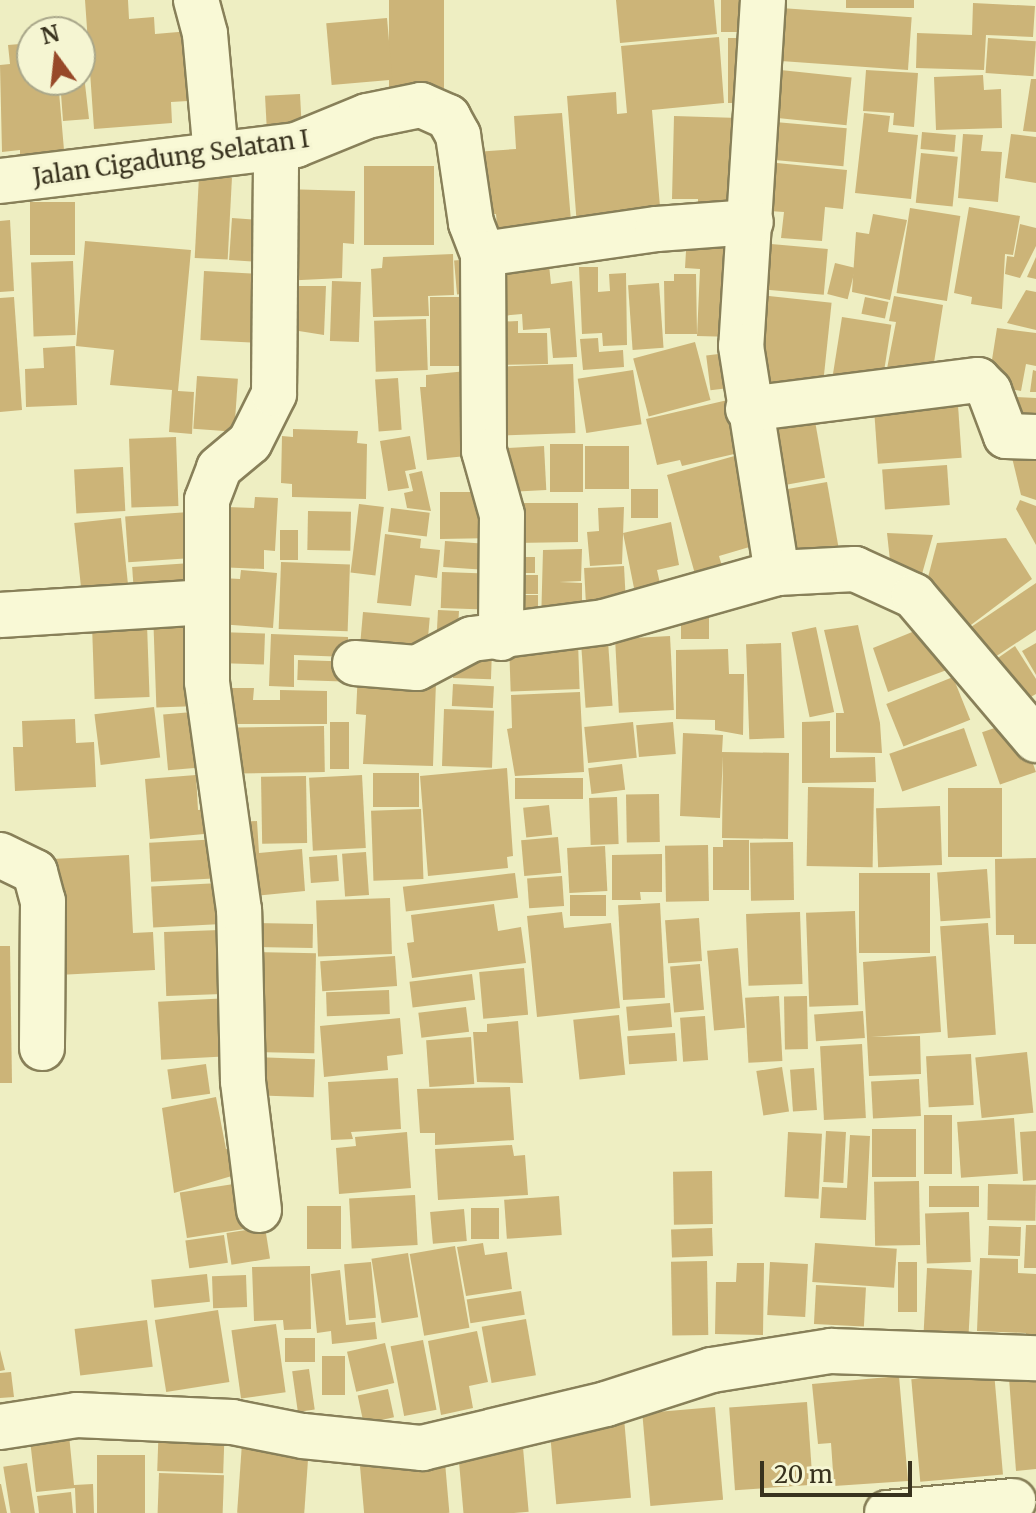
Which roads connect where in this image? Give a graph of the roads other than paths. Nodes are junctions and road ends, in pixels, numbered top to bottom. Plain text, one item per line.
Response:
1 (196, 0) edge
2 (763, 0) edge
3 (276, 148) junction
4 (216, 155) junction
5 (0, 181) edge
6 (751, 222) junction
7 (483, 254) junction
8 (748, 409) junction
9 (1036, 437) edge
10 (777, 573) junction
11 (205, 602) junction
12 (0, 615) edge
13 (501, 638) junction
14 (355, 663) dead end
15 (1036, 740) edge
16 (0, 855) edge
17 (42, 1048) dead end
18 (259, 1210) dead end
19 (1036, 1358) edge
20 (0, 1427) edge
21 (1013, 1501) dead end
22 (887, 1513) edge

1 - 4 street
2 - 6 street
3 - 4 street, Jalan Cigadung Selatan I
3 - 7 street, Jalan Cigadung Selatan I
3 - 11 street
4 - 5 street, Jalan Cigadung Selatan I
6 - 7 street
6 - 8 street
7 - 13 street
8 - 9 street
8 - 10 street
10 - 13 street
10 - 15 street
11 - 12 street
11 - 18 street
13 - 14 street
16 - 17 street
19 - 20 street
21 - 22 street

